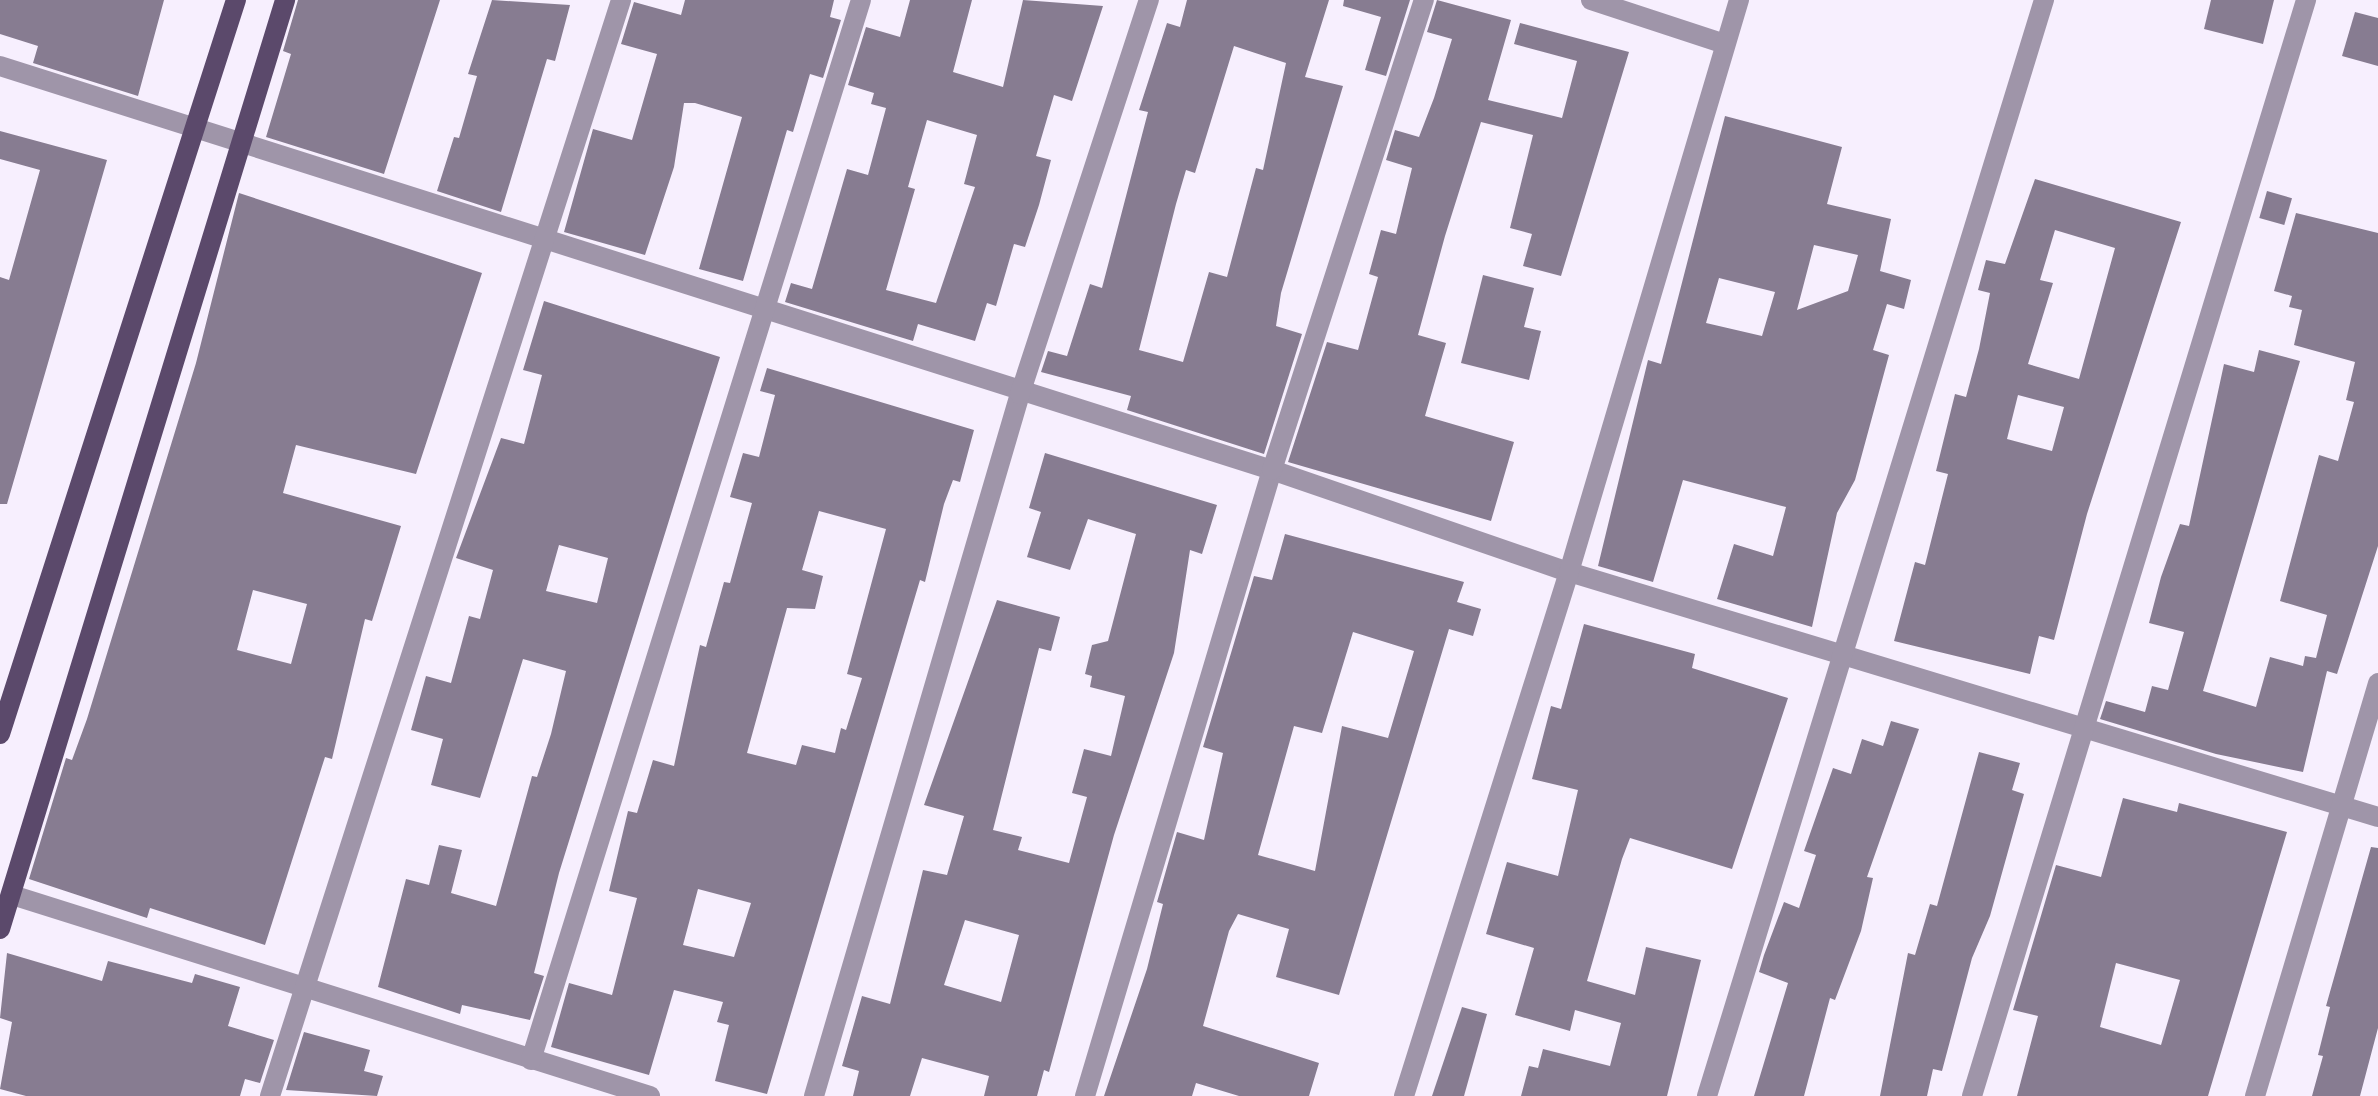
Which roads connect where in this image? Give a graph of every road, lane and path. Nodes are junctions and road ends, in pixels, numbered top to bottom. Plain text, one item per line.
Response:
1 (236, 0) edge
2 (285, 0) edge
3 (621, 0) edge
4 (861, 0) edge
5 (1149, 0) edge
6 (1424, 0) edge
7 (1591, 0) edge
8 (1739, 0) edge
9 (2044, 0) edge
10 (2306, 0) edge
11 (1725, 44) junction
12 (0, 66) edge
13 (196, 127) junction
14 (242, 142) junction
15 (543, 238) junction
16 (768, 310) junction
17 (1020, 394) junction
18 (1272, 470) junction
19 (1569, 572) junction
20 (1840, 655) junction
21 (2378, 683) edge
22 (2081, 732) junction
23 (0, 734) edge
24 (2341, 806) junction
25 (2378, 817) edge
26 (12, 895) junction
27 (0, 929) edge
28 (304, 992) junction
29 (531, 1060) junction
30 (270, 1096) edge
31 (650, 1096) edge
32 (814, 1096) edge
33 (1085, 1096) edge
34 (1404, 1096) edge
35 (1707, 1096) edge
36 (1972, 1096) edge
37 (2255, 1096) edge

1 - 13 main road
2 - 14 main road
3 - 15 street
4 - 16 street
5 - 17 street
6 - 18 street
7 - 11 street
8 - 11 street
9 - 20 street
10 - 22 street
11 - 19 street
12 - 13 street
13 - 14 street
13 - 23 main road
14 - 15 street
14 - 26 main road
15 - 16 street
15 - 28 street
16 - 17 street
16 - 29 street
17 - 18 street
17 - 32 street
18 - 19 street
18 - 33 street
19 - 20 street
19 - 34 street
20 - 22 street
20 - 35 street
21 - 24 street
22 - 24 street
22 - 36 street
24 - 25 street
24 - 37 street
26 - 27 main road
26 - 28 street
28 - 29 street
28 - 30 street
29 - 31 street

